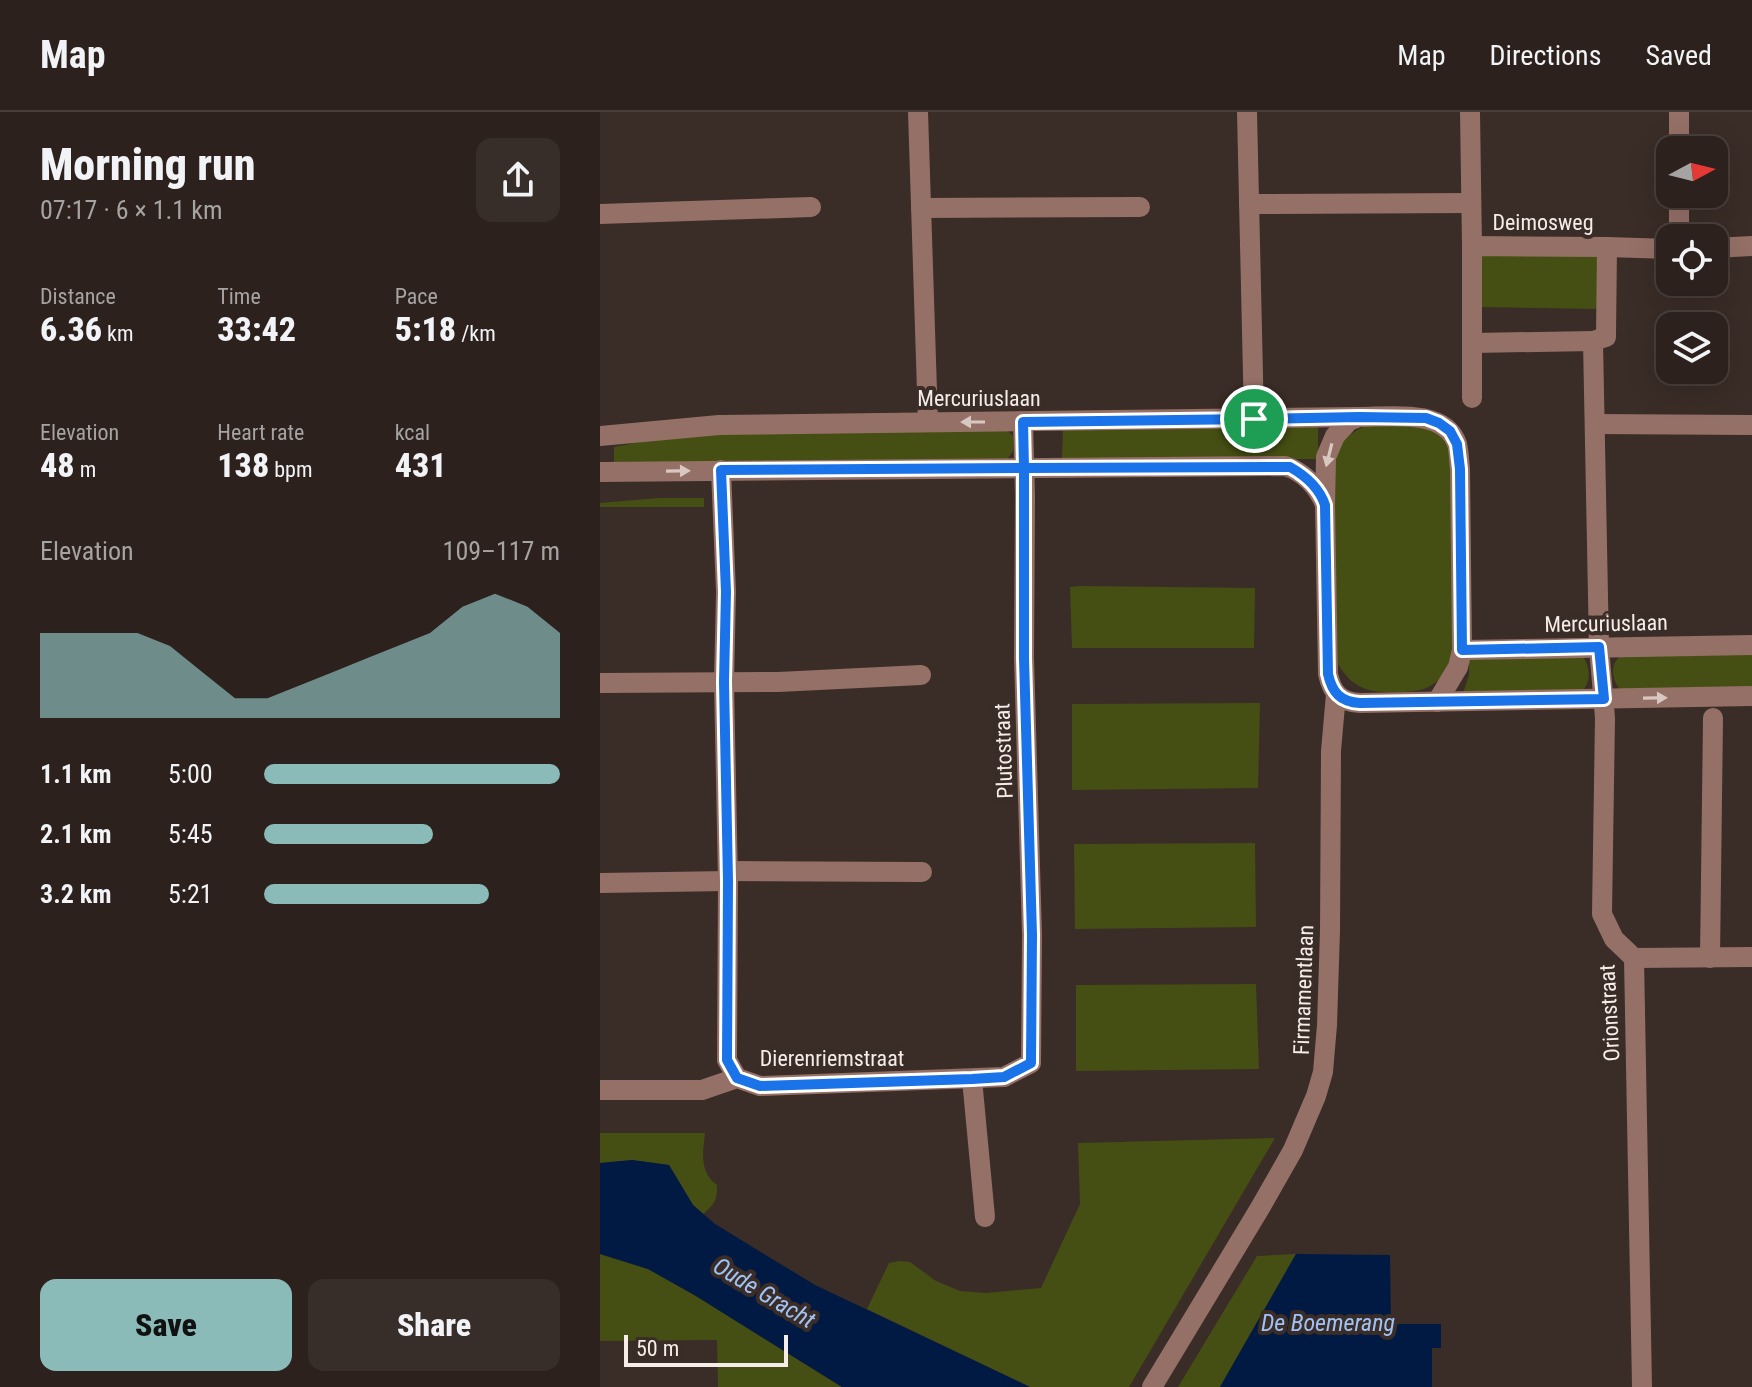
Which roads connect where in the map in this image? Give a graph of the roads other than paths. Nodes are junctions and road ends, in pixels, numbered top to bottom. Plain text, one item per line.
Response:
1 (918, 112) edge
2 (1247, 112) edge
3 (1470, 112) edge
4 (1679, 112) edge
5 (1679, 136) edge
6 (1471, 203) junction
7 (1249, 204) junction
8 (811, 207) dead end
9 (1140, 207) dead end
10 (921, 208) junction
11 (600, 214) edge
12 (1472, 246) junction
13 (1752, 246) edge
14 (1607, 247) junction
15 (1728, 247) edge
16 (1656, 249) edge
17 (1593, 341) junction
18 (1473, 343) junction
19 (1472, 398) dead end
20 (1359, 417) junction
21 (1254, 419) junction
22 (928, 422) junction
23 (1023, 422) junction
24 (1595, 424) junction
25 (1752, 425) edge
26 (600, 436) edge
27 (1024, 468) junction
28 (721, 470) junction
29 (600, 472) edge
30 (1325, 505) junction
31 (1752, 645) edge
32 (1599, 647) junction
33 (1462, 650) junction
34 (921, 675) dead end
35 (724, 682) junction
36 (600, 683) edge
37 (1336, 694) junction
38 (1752, 696) edge
39 (1604, 699) junction
40 (1437, 702) junction
41 (1713, 718) dead end
42 (922, 872) dead end
43 (728, 876) junction
44 (600, 883) edge
45 (1752, 957) edge
46 (1634, 958) junction
47 (1710, 958) junction
48 (1018, 1071) joint
49 (737, 1078) junction
50 (972, 1079) junction
51 (600, 1090) edge
52 (985, 1217) dead end
53 (1152, 1387) edge
54 (1642, 1387) edge

1 - 10 street
2 - 7 street
3 - 6 street
4 - 5 street
6 - 7 street
6 - 12 street
7 - 21 street
8 - 11 street
9 - 10 street
10 - 22 street
12 - 14 street, Deimosweg
12 - 18 street, Deimosweg
13 - 15 street
14 - 16 street
14 - 17 street, Deimosweg
17 - 18 street
17 - 24 street, Deimosweg
18 - 19 street, Deimosweg
20 - 21 street, Mercuriuslaan
20 -> 30 street
20 - 33 street, Mercuriuslaan
21 - 23 street, Mercuriuslaan
23 -> 22 street, Mercuriuslaan
22 - 26 street, Mercuriuslaan
23 - 27 street, Plutostraat
24 - 25 street
24 - 32 street, Deimosweg
27 - 28 street
27 - 30 street
27 - 48 street, Plutostraat
29 -> 28 street
28 - 35 street
30 - 37 street
31 - 32 street, Mercuriuslaan
32 - 33 street, Mercuriuslaan
32 - 39 street, Orionstraat
33 - 40 street, Mercuriuslaan
34 - 35 street
35 - 36 street
35 - 43 street
37 - 40 street
37 - 53 street, Firmamentlaan
39 -> 38 street
39 - 40 street
39 - 46 street, Orionstraat
41 - 47 street
42 - 43 street
43 - 44 street
43 - 49 street
45 - 47 street
46 - 47 street
46 - 54 street, Orionstraat
48 - 50 street, Dierenriemstraat
49 - 50 street, Dierenriemstraat
49 - 51 street, Dierenriemstraat
50 - 52 street

